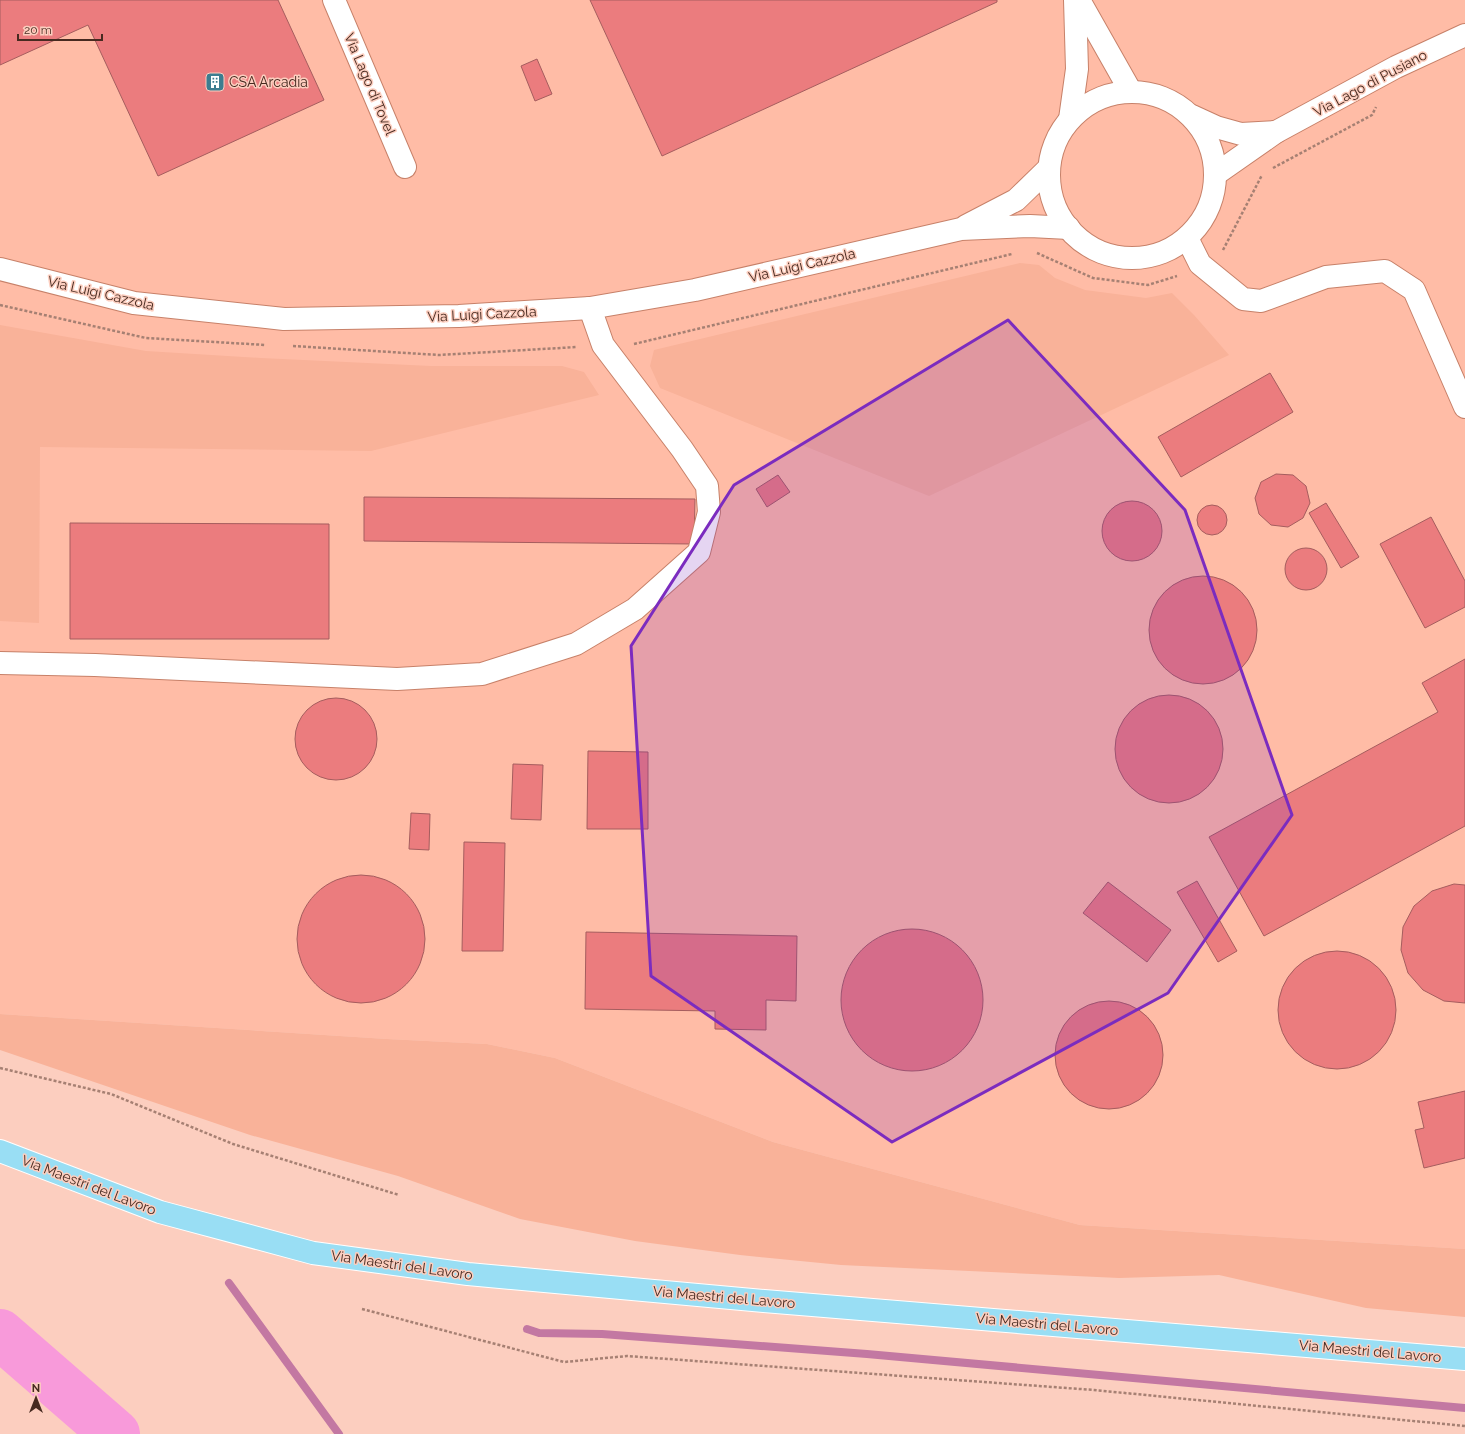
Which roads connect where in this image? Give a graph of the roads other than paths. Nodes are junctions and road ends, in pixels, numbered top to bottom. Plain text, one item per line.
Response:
1 (334, 0) edge
2 (1076, 0) edge
3 (1079, 0) edge
4 (1465, 35) edge
5 (1131, 92) junction
6 (1192, 116) junction
7 (1070, 119) junction
8 (1276, 132) junction
9 (405, 167) dead end
10 (1049, 168) junction
11 (1216, 174) junction
12 (1068, 228) junction
13 (961, 229) junction
14 (1187, 238) junction
15 (0, 269) edge
16 (590, 308) junction
17 (1465, 407) edge
18 (0, 663) edge
19 (0, 1151) edge
20 (1465, 1359) edge

1 - 9 street, Via Lago di Tovel
2 - 7 street
3 - 5 street
4 - 8 street, Via Lago di Pusiano
5 - 6 street
5 - 7 street
6 - 8 street, Via Lago di Pusiano
6 - 11 street
7 - 10 street
8 - 11 street, Via Lago di Pusiano
10 - 12 street
10 - 13 street, Via Luigi Cazzola
11 - 14 street
12 - 13 street, Via Luigi Cazzola
12 - 14 street
13 - 16 street, Via Luigi Cazzola
14 - 17 street
15 - 16 street, Via Luigi Cazzola
16 - 18 street
19 - 20 highway, Via Maestri del Lavoro

